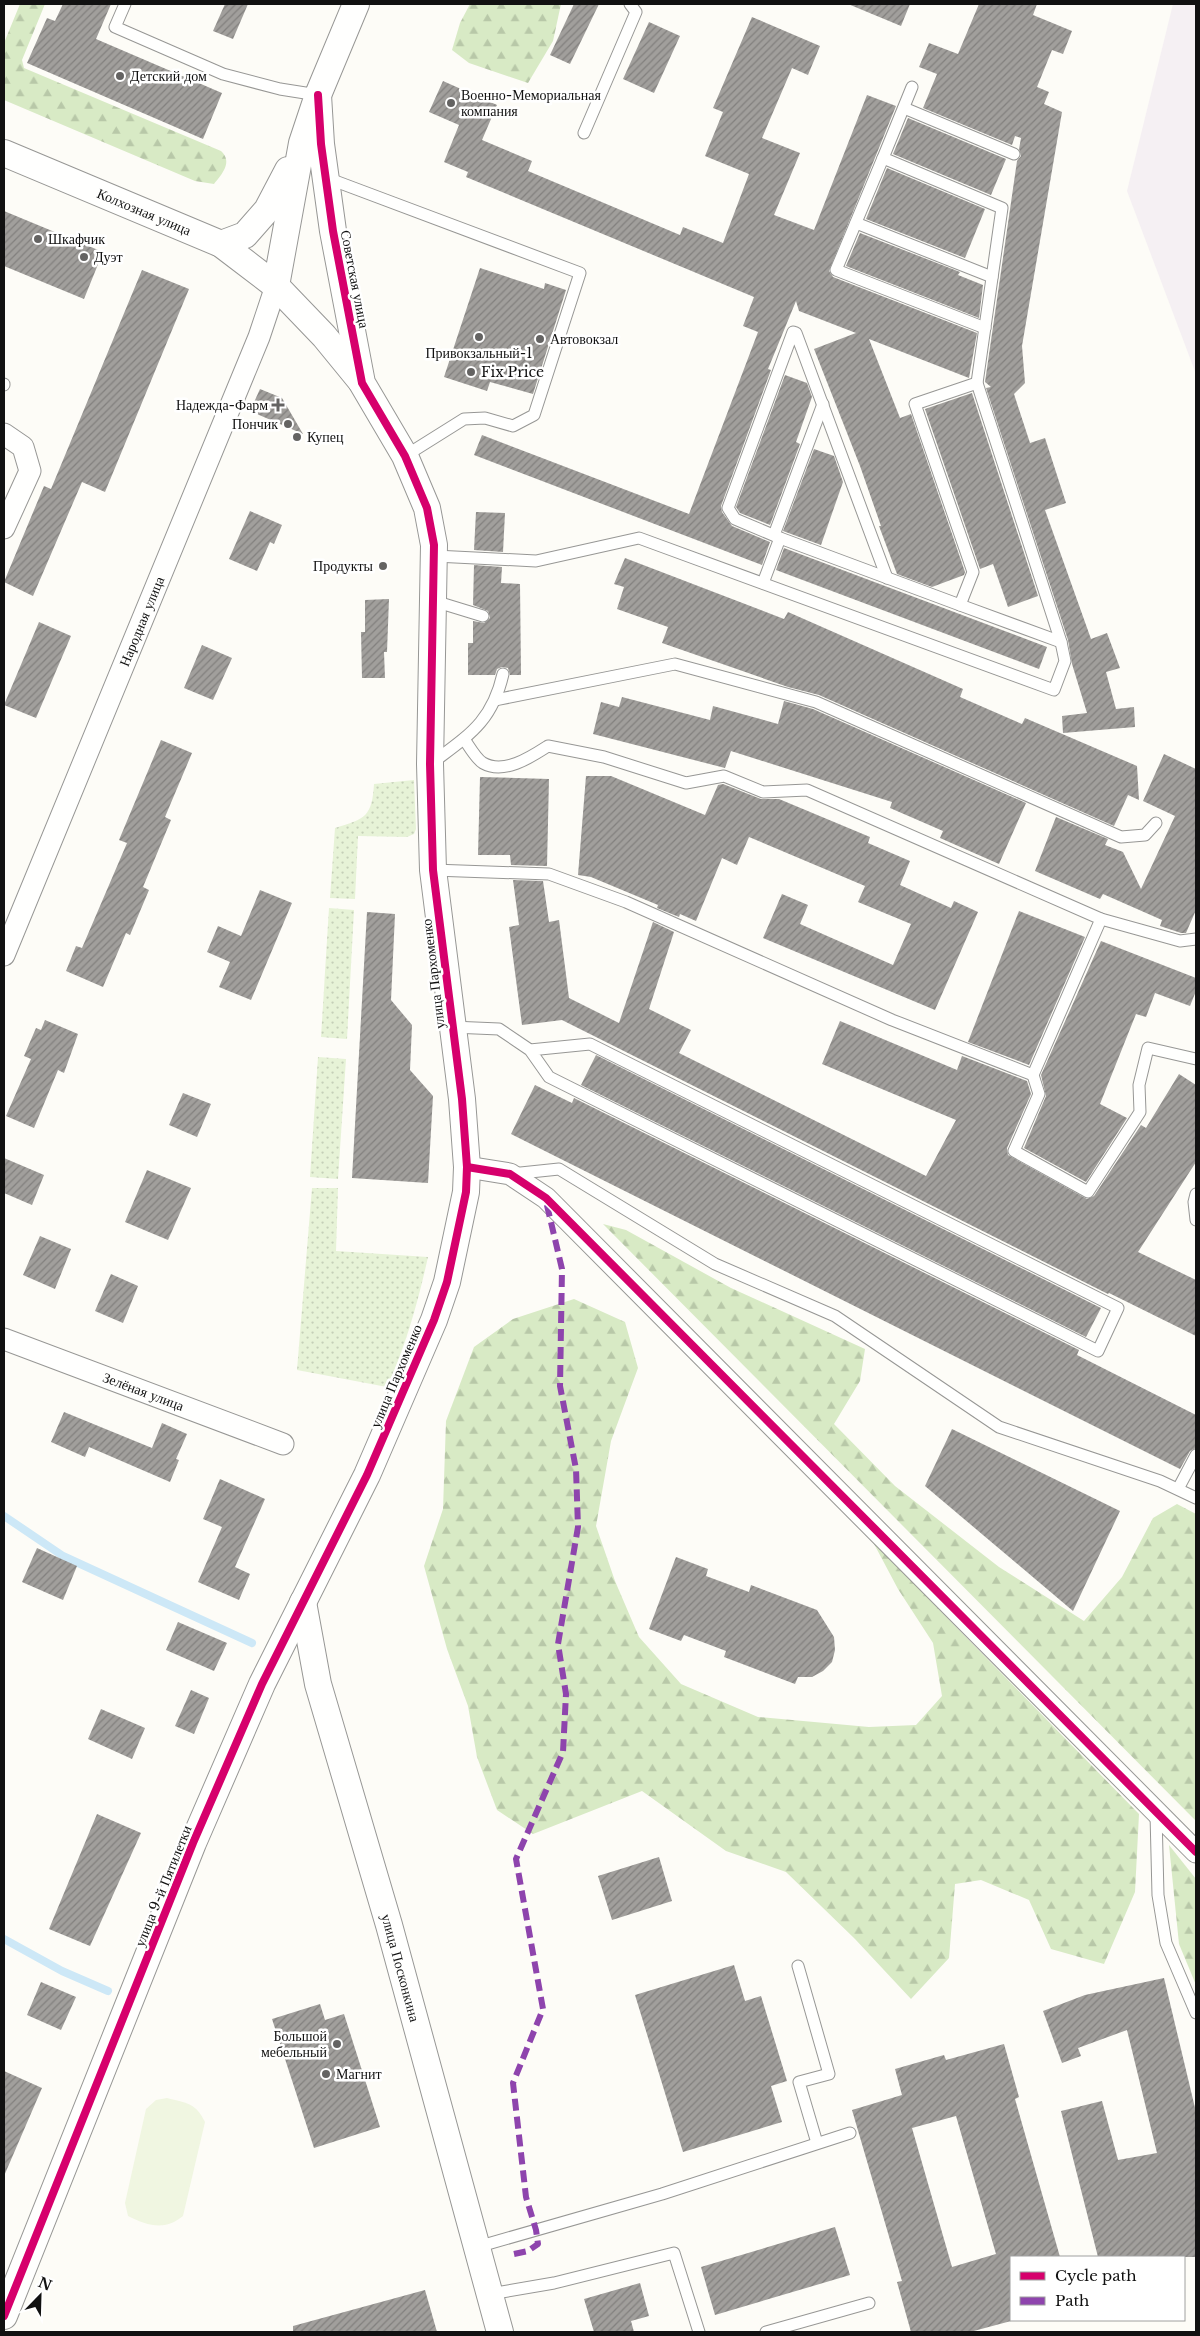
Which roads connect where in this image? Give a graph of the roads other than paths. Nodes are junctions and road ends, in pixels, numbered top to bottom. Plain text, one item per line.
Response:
1 (125, 4) edge
2 (356, 4) edge
3 (630, 4) edge
4 (912, 87) dead end
5 (318, 95) junction
6 (904, 108) junction
7 (584, 133) dead end
8 (302, 143) junction
9 (4, 153) edge
10 (1014, 154) dead end
11 (883, 158) junction
12 (325, 177) junction
13 (856, 223) junction
14 (221, 244) junction
15 (992, 277) junction
16 (276, 286) junction
17 (985, 328) junction
18 (362, 383) junction
19 (977, 383) junction
20 (823, 404) junction
21 (4, 434) edge
22 (405, 456) junction
23 (4, 528) edge
24 (777, 536) junction
25 (435, 556) junction
26 (888, 578) junction
27 (763, 583) junction
28 (434, 601) junction
29 (960, 605) junction
30 (484, 616) dead end
31 (1061, 642) junction
32 (503, 674) dead end
33 (495, 700) junction
34 (464, 739) junction
35 (430, 764) junction
36 (1156, 823) dead end
37 (433, 870) junction
38 (1100, 919) junction
39 (1196, 939) edge
40 (4, 955) edge
41 (452, 1027) junction
42 (530, 1050) junction
43 (1196, 1059) edge
44 (1033, 1075) junction
45 (467, 1167) junction
46 (510, 1174) junction
47 (1196, 1194) edge
48 (1196, 1220) edge
49 (4, 1340) edge
50 (283, 1444) dead end
51 (1196, 1455) edge
52 (367, 1475) joint
53 (1178, 1490) junction
54 (1196, 1498) edge
55 (302, 1602) junction
56 (1156, 1812) junction
57 (1196, 1852) edge
58 (798, 1966) dead end
59 (1196, 2014) edge
60 (850, 2133) dead end
61 (817, 2143) junction
62 (477, 2247) junction
63 (490, 2294) junction
64 (869, 2303) dead end
65 (4, 2316) edge
66 (500, 2332) edge
67 (699, 2332) edge
68 (766, 2332) edge

1 - 5 lane
2 - 5 street, Советская улица
3 - 7 lane
4 - 6 lane
5 - 8 street
5 - 12 street, Советская улица
6 - 10 lane
6 - 11 lane
8 - 14 street
8 - 16 street
9 - 14 street, Колхозная улица
11 - 13 lane
11 - 15 lane
12 - 18 street, Советская улица
12 - 22 lane
13 - 15 lane
13 - 17 lane
14 - 16 street, Колхозная улица
15 - 17 lane
16 - 18 street
16 - 40 street, Народная улица
17 - 19 lane
18 - 22 street, Советская улица
19 - 29 lane
19 - 31 lane
20 - 24 lane
20 - 24 lane
20 - 26 lane
21 - 23 street
22 - 25 street, улица Пархоменко
24 - 26 lane
24 - 27 lane
25 - 27 lane
25 - 28 street, улица Пархоменко
26 - 29 lane
27 - 31 lane
28 - 30 lane
28 - 35 street, улица Пархоменко
29 - 31 lane
32 - 33 lane
33 - 34 lane
33 - 36 lane
34 - 35 lane
34 - 38 lane
35 - 37 street, улица Пархоменко
37 - 41 street, улица Пархоменко
37 - 44 lane
38 - 39 lane
38 - 44 lane
41 - 42 lane
41 - 45 street, улица Пархоменко
42 - 42 lane
43 - 44 lane
45 - 46 street
45 - 52 street, улица Пархоменко
46 - 53 lane
46 - 56 street
47 - 48 lane
49 - 50 street, Зелёная улица
51 - 53 lane
52 - 55 street, улица 9-й Пятилетки
53 - 54 lane
55 - 62 street, улица Посконкина
55 - 65 street, улица 9-й Пятилетки
56 - 57 street
56 - 59 lane
58 - 61 lane
60 - 61 lane
61 - 62 lane
62 - 63 street, улица Посконкина
63 - 66 street, улица Посконкина
63 - 67 lane
64 - 68 lane

